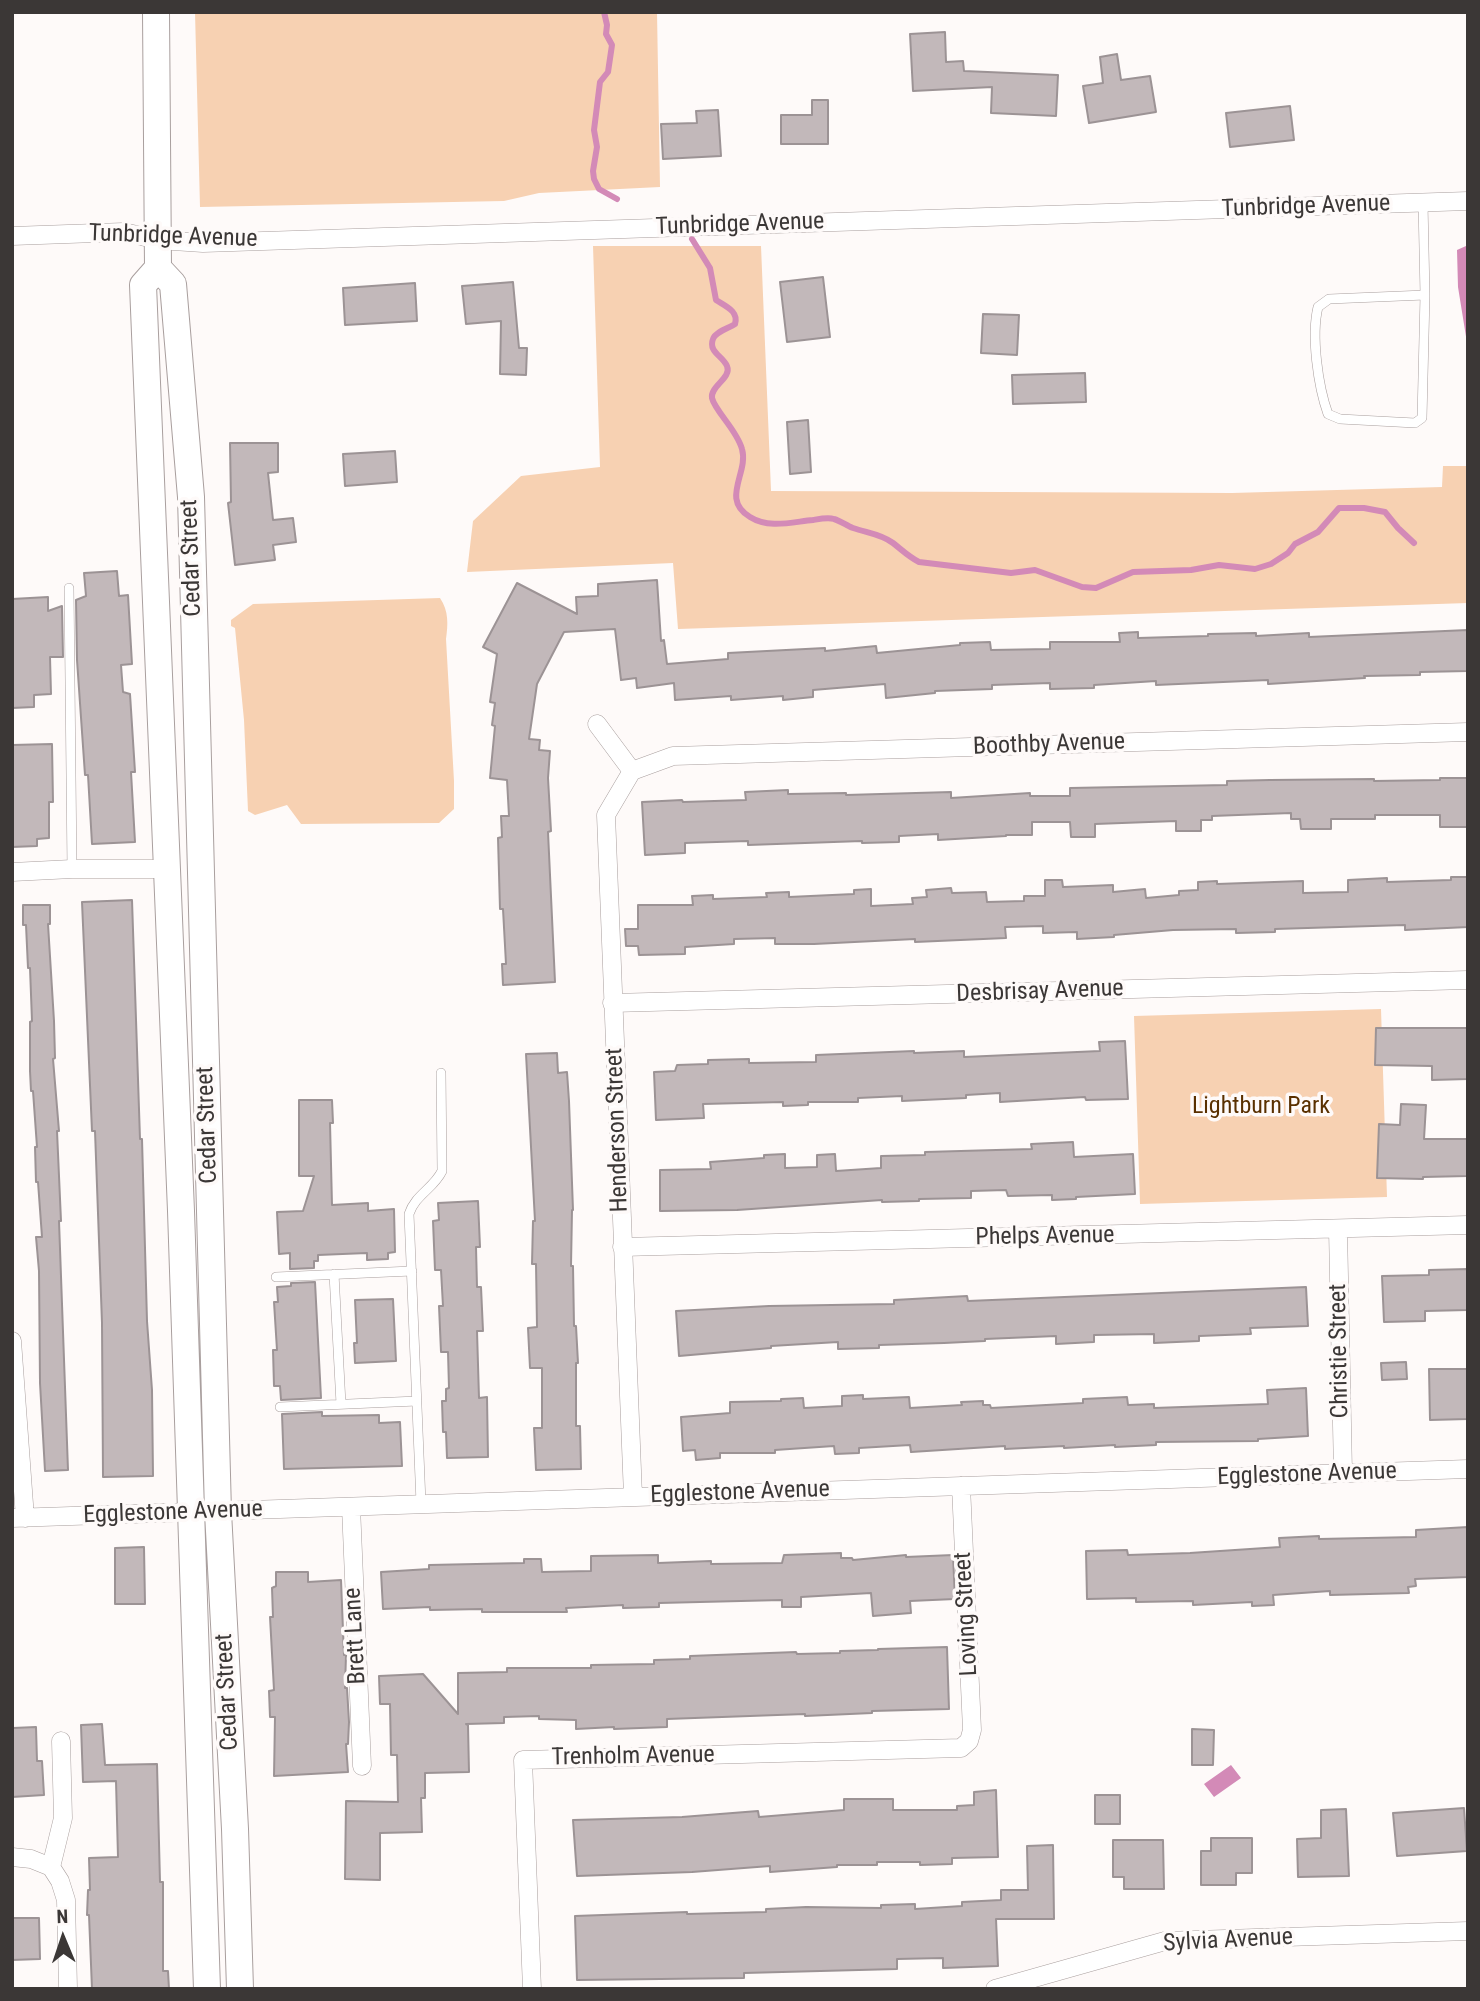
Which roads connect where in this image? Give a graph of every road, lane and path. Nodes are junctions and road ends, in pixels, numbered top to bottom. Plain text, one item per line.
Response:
1 (156, 12) edge
2 (1468, 201) edge
3 (1423, 203) junction
4 (12, 236) edge
5 (158, 240) junction
6 (158, 268) junction
7 (1424, 295) junction
8 (69, 589) dead end
9 (597, 724) dead end
10 (1468, 732) edge
11 (632, 771) junction
12 (72, 869) junction
13 (168, 869) junction
14 (12, 872) edge
15 (1468, 980) edge
16 (612, 1003) junction
17 (441, 1073) dead end
18 (1468, 1225) edge
19 (1338, 1229) junction
20 (622, 1247) junction
21 (412, 1271) junction
22 (334, 1274) junction
23 (276, 1277) dead end
24 (12, 1341) edge
25 (417, 1401) junction
26 (341, 1404) junction
27 (281, 1407) dead end
28 (1468, 1469) edge
29 (1343, 1473) junction
30 (961, 1486) junction
31 (633, 1496) junction
32 (421, 1503) junction
33 (351, 1507) junction
34 (191, 1512) junction
35 (218, 1512) junction
36 (19, 1518) edge
37 (61, 1741) dead end
38 (969, 1741) joint
39 (362, 1766) dead end
40 (12, 1857) edge
41 (51, 1867) junction
42 (1468, 1931) edge
43 (68, 1989) edge
44 (207, 1989) edge
45 (240, 1989) edge
46 (531, 1989) edge
47 (995, 1989) edge

1 - 5 main road, Cedar Street
2 - 3 street, Tunbridge Avenue
3 - 5 street, Tunbridge Avenue
3 - 7 lane
4 - 5 street, Tunbridge Avenue
5 - 6 main road, Cedar Street
6 - 13 main road, Cedar Street
6 - 35 main road, Cedar Street
7 - 7 lane
8 - 12 lane
9 - 11 street
10 - 11 street, Boothby Avenue
11 - 16 street, Henderson Street
12 - 13 street
12 - 14 street
13 - 34 main road, Cedar Street
15 - 16 street, Desbrisay Avenue
16 - 20 street, Henderson Street
17 - 21 lane
18 - 19 street, Phelps Avenue
19 - 20 street, Phelps Avenue
19 - 29 street, Christie Street
20 - 31 street, Henderson Street
21 - 22 lane
21 - 25 lane
22 - 23 lane
22 - 26 lane
24 - 36 street
25 - 26 lane
25 - 32 lane
26 - 27 lane
28 - 29 street, Egglestone Avenue
29 - 30 street, Egglestone Avenue
30 - 31 street, Egglestone Avenue
30 - 38 street, Loving Street
31 - 32 street, Egglestone Avenue
32 - 33 street, Egglestone Avenue
33 - 35 street, Egglestone Avenue
33 - 39 street, Brett Lane
34 - 35 street, Egglestone Avenue
34 - 36 street, Egglestone Avenue
34 - 44 main road, Cedar Street
35 - 45 main road, Cedar Street
37 - 41 street
38 - 46 street, Trenholm Avenue
40 - 41 street
41 - 43 street
42 - 47 street, Sylvia Avenue

